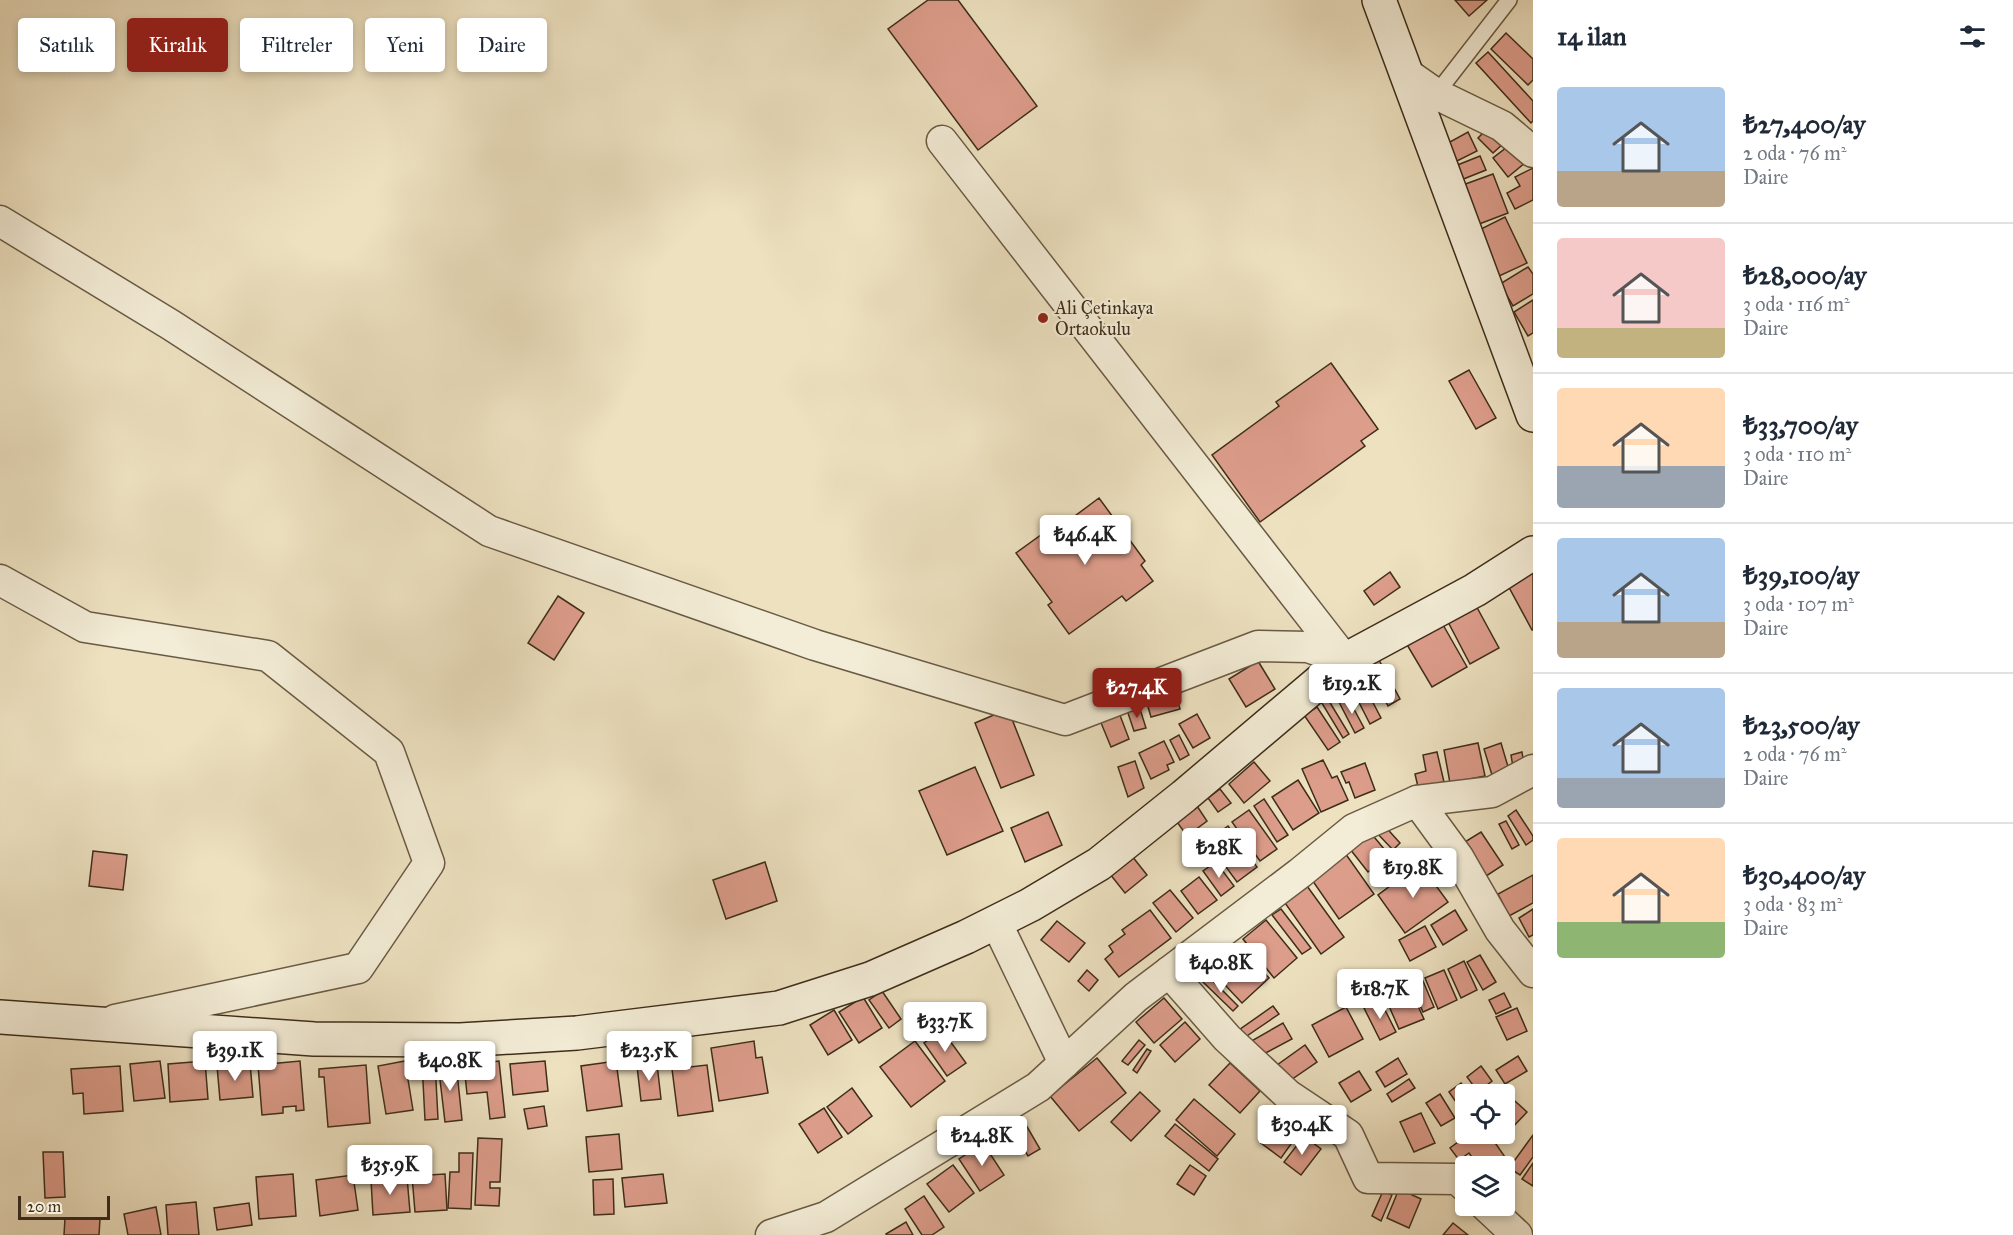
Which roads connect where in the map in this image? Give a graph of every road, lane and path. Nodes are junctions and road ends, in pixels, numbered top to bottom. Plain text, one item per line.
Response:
1 (1379, 0) edge
2 (1509, 0) edge
3 (1406, 74) junction
4 (1436, 94) junction
5 (942, 141) dead end
6 (1533, 152) edge
7 (0, 221) edge
8 (1533, 416) edge
9 (1533, 553) edge
10 (0, 580) edge
11 (1345, 660) junction
12 (1533, 770) edge
13 (1417, 801) junction
14 (996, 922) junction
15 (1169, 972) junction
16 (1533, 972) edge
17 (0, 1017) edge
18 (94, 1024) junction
19 (1064, 1063) junction
20 (1455, 1179) edge
21 (1497, 1216) edge
22 (771, 1235) edge
23 (1517, 1235) edge

1 - 3 main road
2 - 4 lane
3 - 4 street
3 - 8 main road
4 - 6 street
5 - 11 street
7 - 11 street
9 - 11 main road
10 - 18 street
11 - 14 main road
12 - 13 street
13 - 15 street
13 - 16 street
14 - 18 main road
14 - 19 street
15 - 19 street
15 - 20 street
17 - 18 main road
19 - 22 street
21 - 23 street

